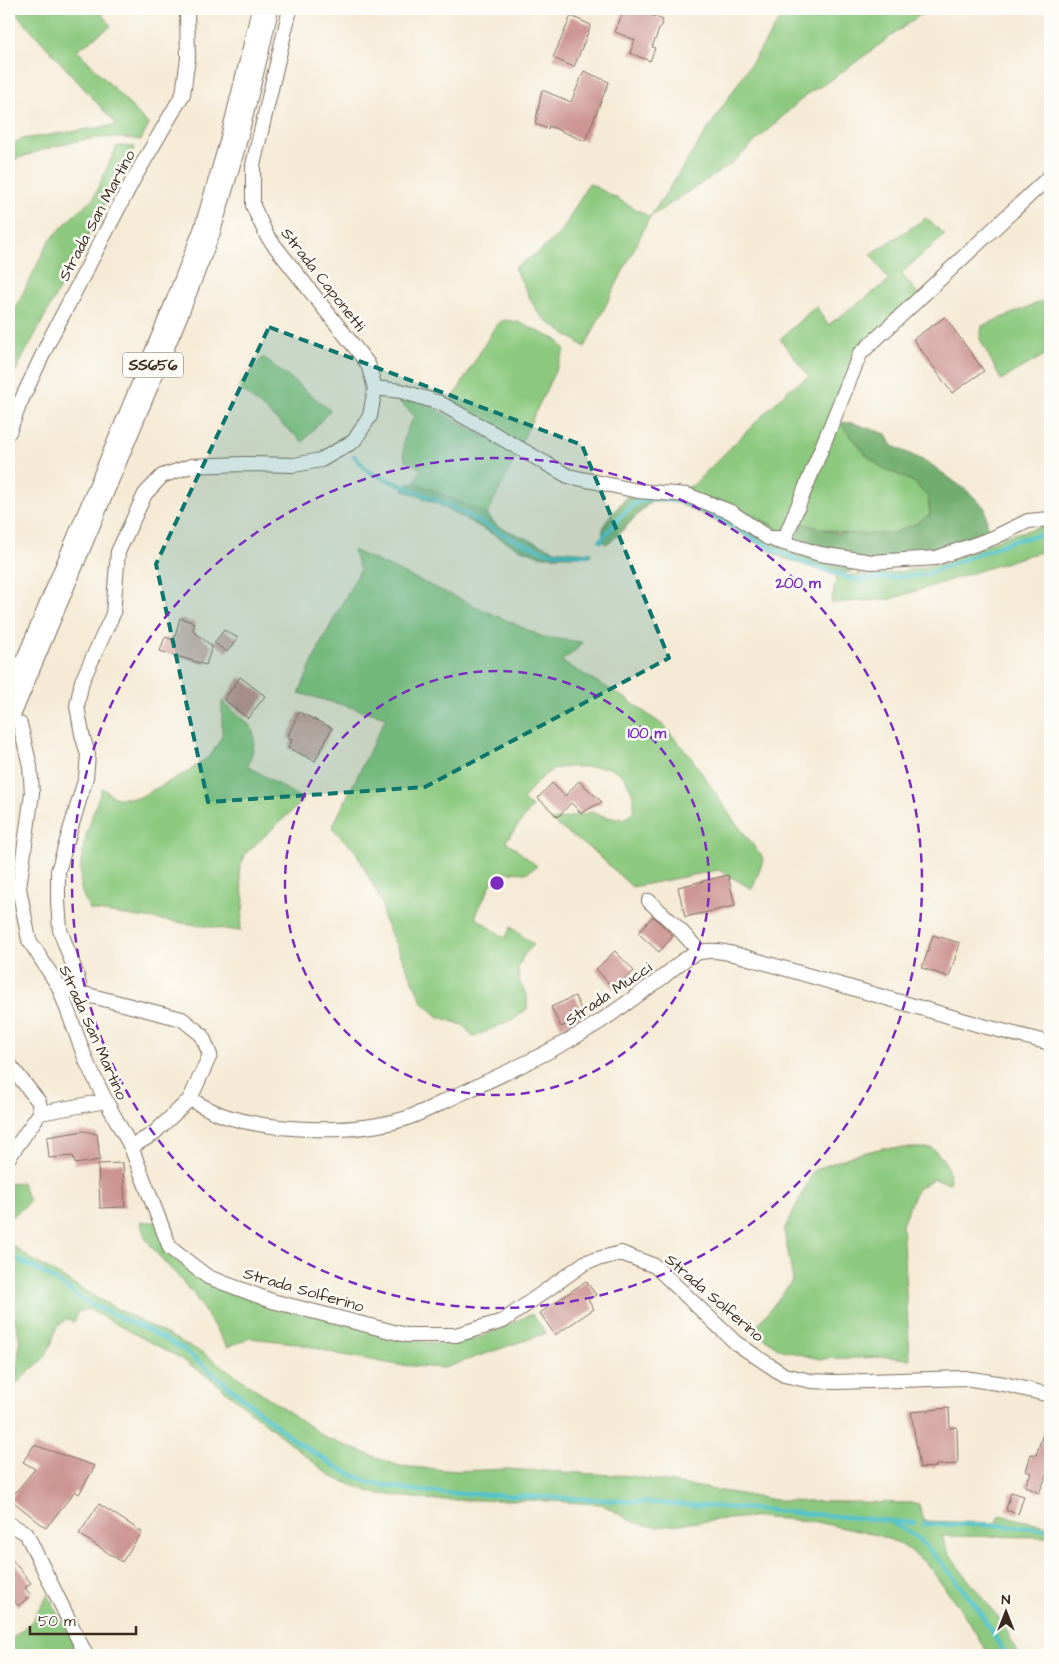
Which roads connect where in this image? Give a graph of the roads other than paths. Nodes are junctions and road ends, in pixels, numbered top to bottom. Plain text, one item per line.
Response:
1 (187, 9) edge
2 (265, 9) edge
3 (290, 9) edge
4 (1050, 176) edge
5 (375, 388) junction
6 (9, 432) edge
7 (1050, 519) edge
8 (768, 538) junction
9 (14, 717) edge
10 (649, 901) dead end
11 (700, 952) junction
12 (59, 987) junction
13 (81, 993) junction
14 (1050, 1043) edge
15 (9, 1064) edge
16 (190, 1099) junction
17 (106, 1101) junction
18 (40, 1113) junction
19 (131, 1147) junction
20 (9, 1157) edge
21 (1050, 1395) edge
22 (9, 1524) edge
23 (86, 1655) edge

1 - 6 street, Strada San Martino
2 - 9 highway, SS656
3 - 5 street, Strada Caponetti
4 - 8 street
5 - 8 street
5 - 13 street
7 - 8 street
9 - 12 street, Strada San Martino
10 - 11 street
11 - 14 street
11 - 16 street, Strada Mucci
12 - 13 street
12 - 17 street, Strada San Martino
13 - 16 street
15 - 18 street
16 - 19 street
17 - 18 street
17 - 19 street, Strada San Martino
18 - 20 street
19 - 21 street, Strada Solferino
22 - 23 street

